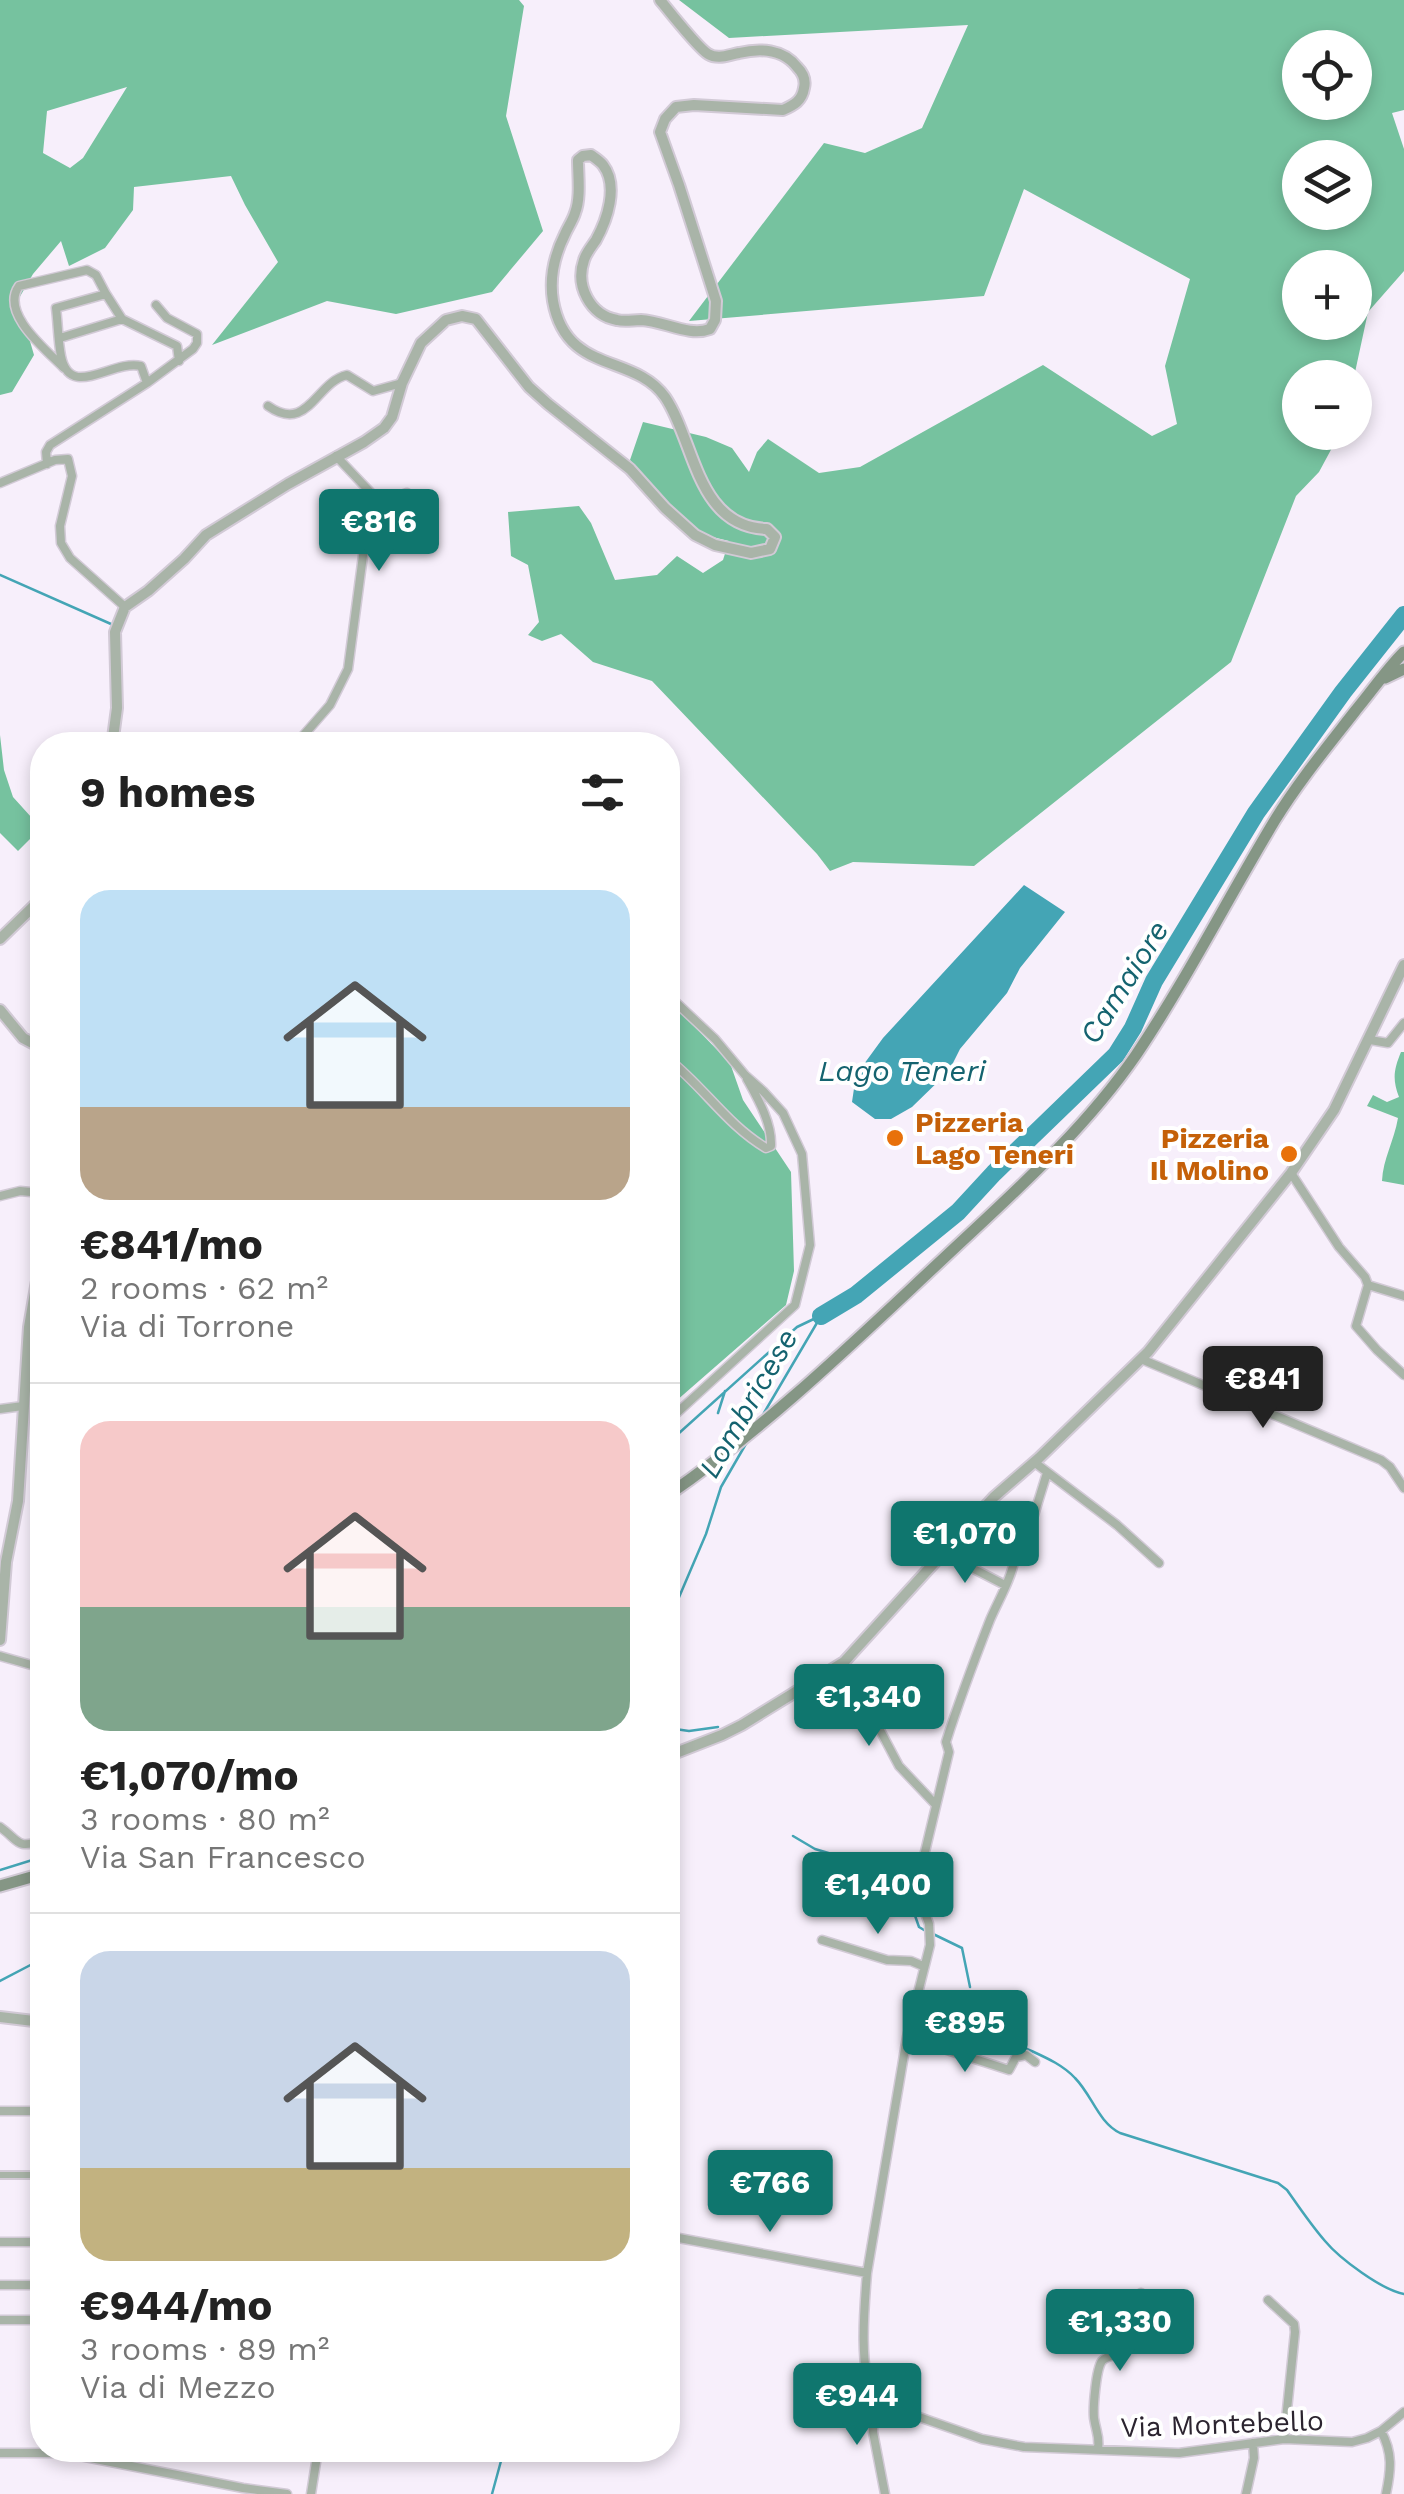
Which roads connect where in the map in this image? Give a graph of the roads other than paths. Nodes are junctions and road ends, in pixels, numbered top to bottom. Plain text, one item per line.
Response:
1 (660, 0) edge
2 (106, 294) junction
3 (156, 306) dead end
4 (122, 319) junction
5 (60, 338) junction
6 (179, 361) junction
7 (66, 370) junction
8 (147, 383) junction
9 (402, 384) junction
10 (268, 406) dead end
11 (336, 456) junction
12 (46, 464) junction
13 (0, 483) edge
14 (125, 607) junction
15 (1404, 652) edge
16 (1404, 669) edge
17 (1381, 679) junction
18 (114, 732) edge
19 (306, 732) edge
20 (30, 910) edge
21 (0, 939) edge
22 (1404, 965) edge
23 (680, 1007) edge
24 (0, 1010) edge
25 (1404, 1023) edge
26 (1370, 1040) junction
27 (30, 1042) edge
28 (680, 1071) edge
29 (745, 1075) junction
30 (1292, 1173) junction
31 (30, 1192) edge
32 (0, 1196) edge
33 (1368, 1285) junction
34 (1404, 1296) edge
35 (30, 1327) edge
36 (1141, 1359) junction
37 (1404, 1375) edge
38 (23, 1406) junction
39 (0, 1409) edge
40 (680, 1411) edge
41 (1034, 1462) junction
42 (1047, 1473) junction
43 (680, 1485) edge
44 (1404, 1488) edge
45 (955, 1540) junction
46 (1025, 1544) dead end
47 (943, 1553) junction
48 (1160, 1563) dead end
49 (1005, 1585) junction
50 (0, 1640) edge
51 (0, 1656) edge
52 (844, 1662) junction
53 (30, 1665) edge
54 (680, 1751) edge
55 (936, 1805) junction
56 (0, 1826) edge
57 (30, 1845) edge
58 (30, 1877) edge
59 (0, 1886) edge
60 (822, 1940) dead end
61 (923, 1966) junction
62 (0, 2017) edge
63 (30, 2021) edge
64 (907, 2037) junction
65 (1035, 2062) dead end
66 (0, 2112) edge
67 (30, 2112) edge
68 (0, 2175) edge
69 (30, 2176) edge
70 (680, 2238) edge
71 (0, 2242) edge
72 (30, 2242) edge
73 (867, 2272) junction
74 (30, 2285) edge
75 (0, 2286) edge
76 (1141, 2294) dead end
77 (1268, 2300) dead end
78 (0, 2320) edge
79 (30, 2320) edge
80 (872, 2401) junction
81 (1404, 2412) edge
82 (1381, 2431) junction
83 (1284, 2439) junction
84 (1254, 2444) junction
85 (1098, 2450) junction
86 (0, 2452) edge
87 (30, 2452) edge
88 (114, 2462) edge
89 (316, 2462) edge
90 (287, 2494) edge
91 (312, 2494) edge
92 (885, 2494) edge
93 (1246, 2494) edge
94 (1386, 2494) edge

1 - 9 street
2 - 4 street
2 - 5 street
2 - 7 street
3 - 6 street
4 - 5 street
4 - 6 street
5 - 7 street
6 - 8 street
7 - 8 street
8 - 12 street
9 - 10 street
9 - 11 street
11 - 14 street
11 - 19 street
12 - 13 street
12 - 14 street
14 - 18 street
15 - 17 main road
16 - 17 main road
17 - 43 main road
20 - 21 street
22 - 26 street
23 - 29 street
24 - 27 street
25 - 26 street
26 - 30 street
28 - 29 street
29 - 40 street
30 - 33 street
30 - 36 street
31 - 32 street
33 - 34 street
33 - 37 street
35 - 38 street
36 - 41 street
36 - 44 street
38 - 39 street
38 - 50 street
41 - 42 street
41 - 45 street
42 - 46 street
42 - 48 street
45 - 47 street
45 - 49 street
47 - 49 street
47 - 52 street
49 - 55 street
51 - 53 street
52 - 54 street
52 - 55 street
55 - 61 street
56 - 57 street
58 - 59 main road
60 - 61 street
61 - 64 street
62 - 63 street
64 - 65 street
64 - 73 street
66 - 67 street
68 - 69 street
70 - 73 street
71 - 72 street
73 - 80 street
74 - 75 street
76 - 85 street
77 - 83 street
78 - 79 street
80 - 85 street, Via Montebello
80 - 92 street
81 - 82 street, Via Montebello
82 - 83 street, Via Montebello
82 - 94 street
83 - 84 street, Via Montebello
84 - 85 street, Via Montebello
84 - 93 street
86 - 87 street
88 - 90 street
89 - 91 street

